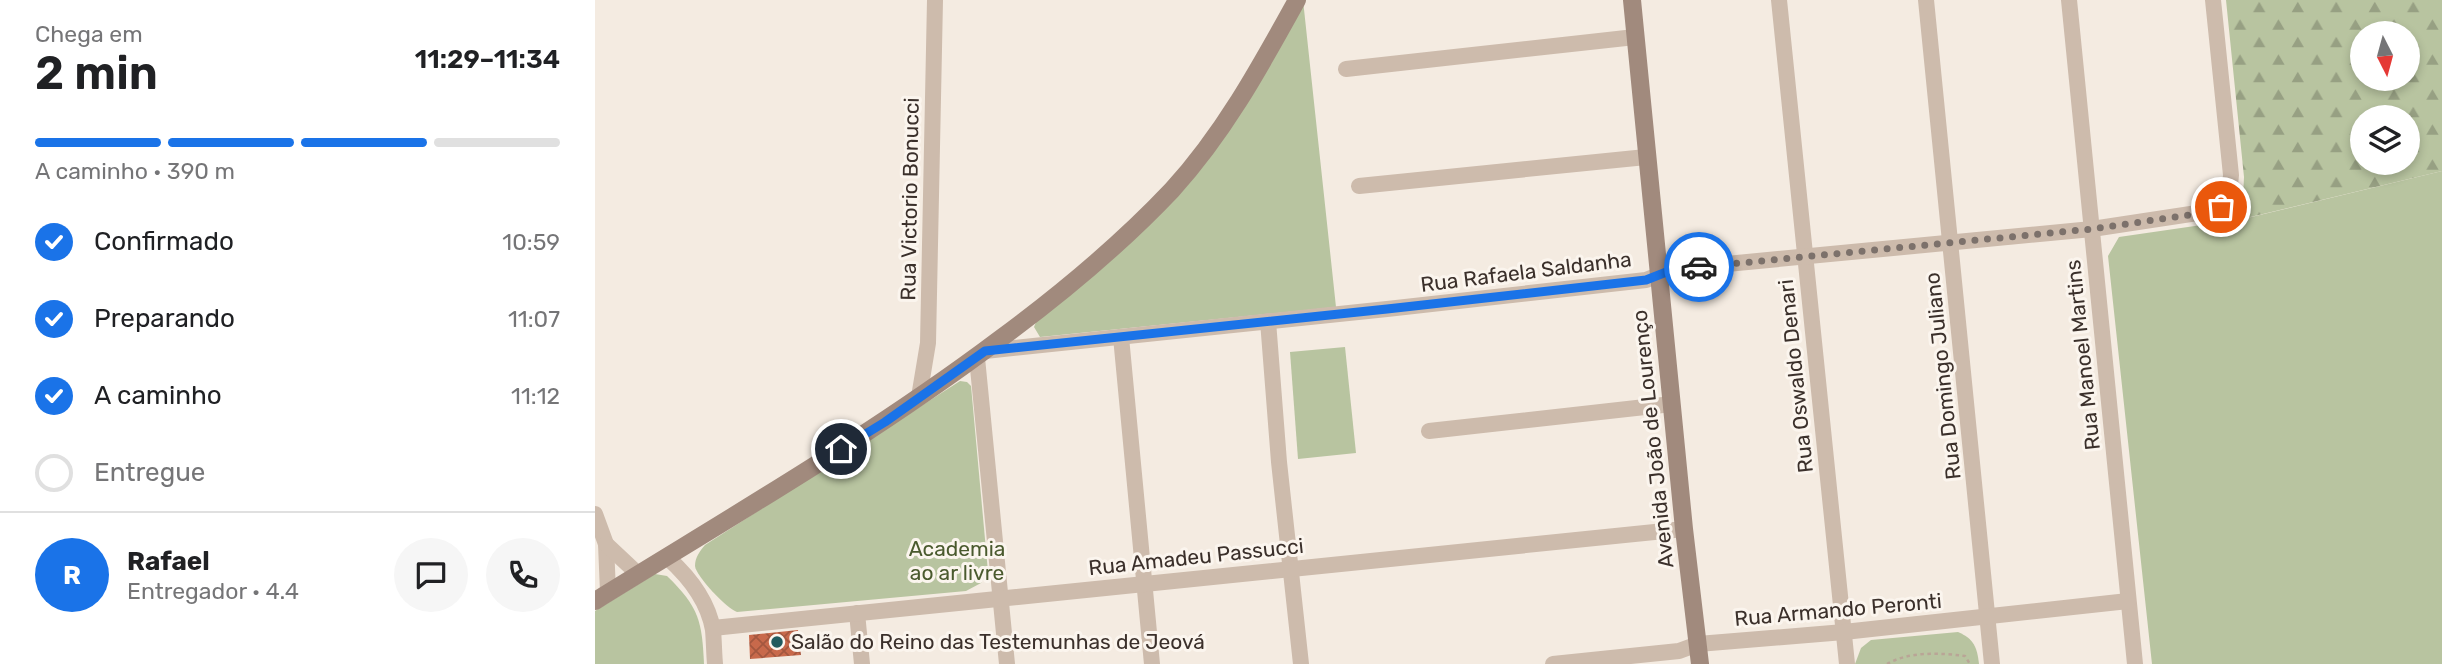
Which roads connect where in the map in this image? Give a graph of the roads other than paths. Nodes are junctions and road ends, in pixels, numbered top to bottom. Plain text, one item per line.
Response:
1 (935, 0) edge
2 (1297, 0) edge
3 (1632, 0) edge
4 (1779, 0) edge
5 (1926, 0) edge
6 (2069, 0) edge
7 (2213, 0) edge
8 (1635, 37) junction
9 (1346, 69) dead end
10 (1646, 157) junction
11 (1359, 186) dead end
12 (2092, 229) junction
13 (1951, 242) junction
14 (1805, 256) junction
15 (1659, 273) junction
16 (1268, 321) junction
17 (1121, 337) junction
18 (981, 354) junction
19 (919, 397) junction
20 (1672, 404) junction
21 (1429, 431) dead end
22 (595, 514) edge
23 (1684, 529) junction
24 (607, 544) junction
25 (668, 558) junction
26 (1292, 568) junction
27 (638, 574) junction
28 (1144, 584) junction
29 (602, 596) edge
30 (1001, 598) junction
31 (2129, 601) junction
32 (857, 613) junction
33 (1987, 616) junction
34 (713, 628) junction
35 (1844, 632) junction
36 (1698, 644) junction
37 (715, 664) edge
38 (862, 664) edge
39 (1007, 664) edge
40 (1152, 664) edge
41 (1301, 664) edge
42 (1552, 664) edge
43 (1700, 664) edge
44 (1847, 664) edge
45 (1992, 664) edge
46 (2135, 664) edge

1 - 19 street, Rua Victorio Bonucci
2 - 18 main road
3 - 8 main road, Avenida João de Lourenço
4 - 14 street, Rua Oswaldo Denari
5 - 13 street, Rua Domingo Juliano
6 - 12 street, Rua Manoel Martins
7 - 12 street, Rua Rafaela Saldanha
8 - 9 street
8 - 10 main road, Avenida João de Lourenço
10 - 11 street
10 - 15 main road, Avenida João de Lourenço
12 - 13 street, Rua Rafaela Saldanha
12 - 31 street, Rua Manoel Martins
13 - 14 street, Rua Rafaela Saldanha
13 - 33 street, Rua Domingo Juliano
14 - 15 street, Rua Rafaela Saldanha
14 - 35 street, Rua Oswaldo Denari
15 - 16 street, Rua Rafaela Saldanha
15 - 20 main road, Avenida João de Lourenço
16 - 17 street, Rua Rafaela Saldanha
16 - 26 street
17 - 18 street, Rua Rafaela Saldanha
17 - 28 street
18 - 19 main road
18 - 30 street
19 - 25 main road
20 - 21 street
20 - 23 main road, Avenida João de Lourenço
22 - 24 street
23 - 26 street, Rua Amadeu Passucci
23 - 36 main road, Avenida João de Lourenço
24 - 27 street
24 - 29 street
25 - 27 main road
25 - 34 street
26 - 28 street, Rua Amadeu Passucci
26 - 41 street
27 - 29 main road
28 - 30 street, Rua Amadeu Passucci
28 - 40 street
30 - 32 street, Rua Amadeu Passucci
30 - 39 street
31 - 33 street, Rua Armando Peronti
31 - 46 street, Rua Manoel Martins
32 - 34 street, Rua Amadeu Passucci
32 - 38 street
33 - 35 street, Rua Armando Peronti
33 - 45 street, Rua Domingo Juliano
34 - 37 street
35 - 36 street, Rua Armando Peronti
35 - 44 street, Rua Oswaldo Denari
36 - 42 street, Rua Armando Peronti
36 - 43 main road, Avenida João de Lourenço

